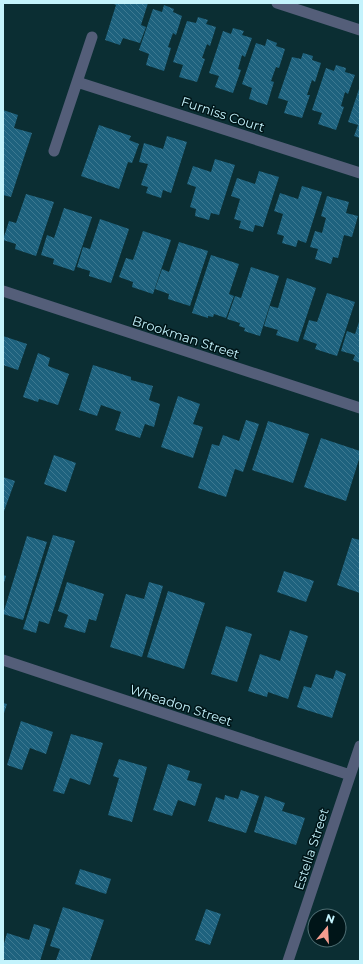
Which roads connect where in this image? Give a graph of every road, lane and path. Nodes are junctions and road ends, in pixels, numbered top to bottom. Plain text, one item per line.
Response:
1 (277, 3) edge
2 (360, 30) edge
3 (92, 37) dead end
4 (77, 82) junction
5 (54, 151) dead end
6 (360, 173) edge
7 (3, 291) edge
8 (360, 408) edge
9 (3, 660) edge
10 (360, 746) edge
11 (350, 775) junction
12 (288, 961) edge

1 - 2 street
3 - 4 street
4 - 5 street
4 - 6 street, Furniss Court
7 - 8 street, Brookman Street
9 - 11 street, Wheadon Street
10 - 11 street, Estella Street
11 - 12 street, Estella Street

